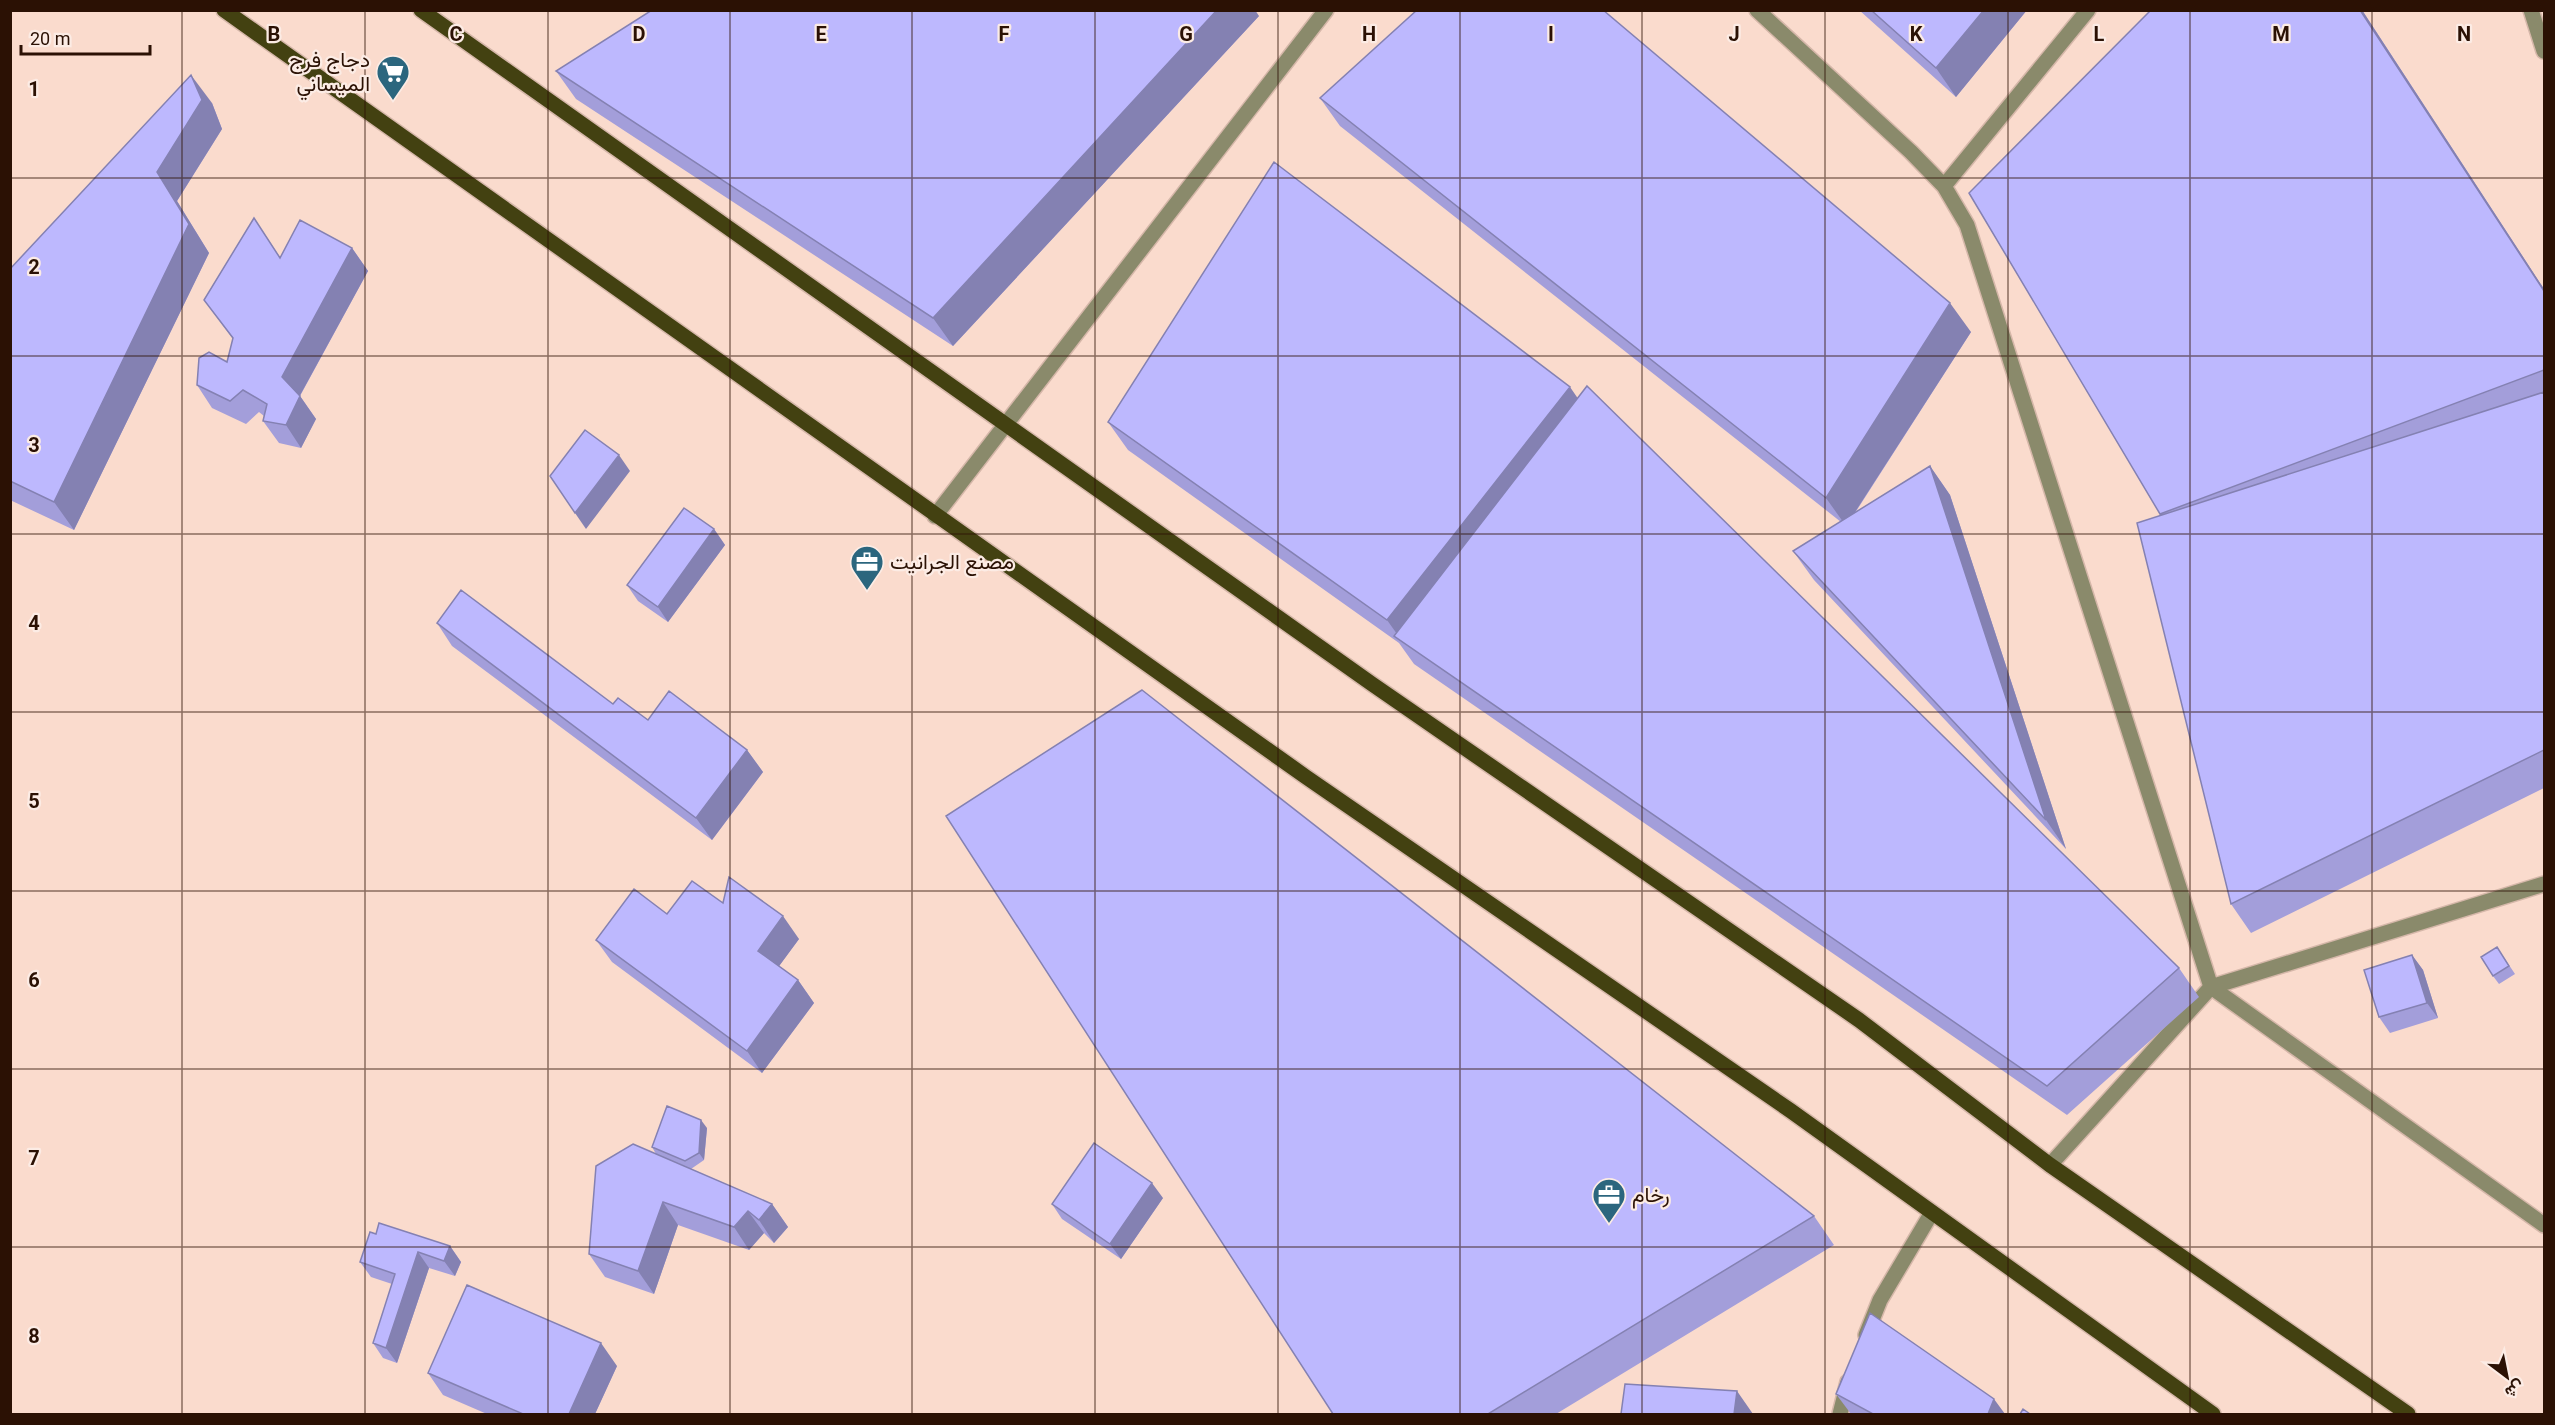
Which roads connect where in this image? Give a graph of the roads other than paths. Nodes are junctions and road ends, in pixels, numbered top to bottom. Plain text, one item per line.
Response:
1 (224, 10) edge
2 (421, 10) edge
3 (1326, 10) edge
4 (1757, 10) edge
5 (2088, 10) edge
6 (2531, 10) edge
7 (2544, 51) edge
8 (1944, 186) junction
9 (1005, 426) junction
10 (935, 516) junction
11 (2544, 884) edge
12 (2211, 987) junction
13 (2050, 1165) junction
14 (1931, 1214) junction
15 (2544, 1225) edge
16 (1863, 1344) edge
17 (1854, 1366) edge
18 (1840, 1414) edge
19 (2213, 1414) edge
20 (2408, 1414) edge

1 - 10 main road
2 - 9 main road
3 - 9 street
4 - 8 street
5 - 8 street
6 - 7 street
8 - 12 street
9 - 10 street
9 - 13 main road
10 - 14 main road
11 - 12 street
12 - 13 street
12 - 15 street
13 - 20 main road
14 - 16 street
14 - 19 main road
17 - 18 street

